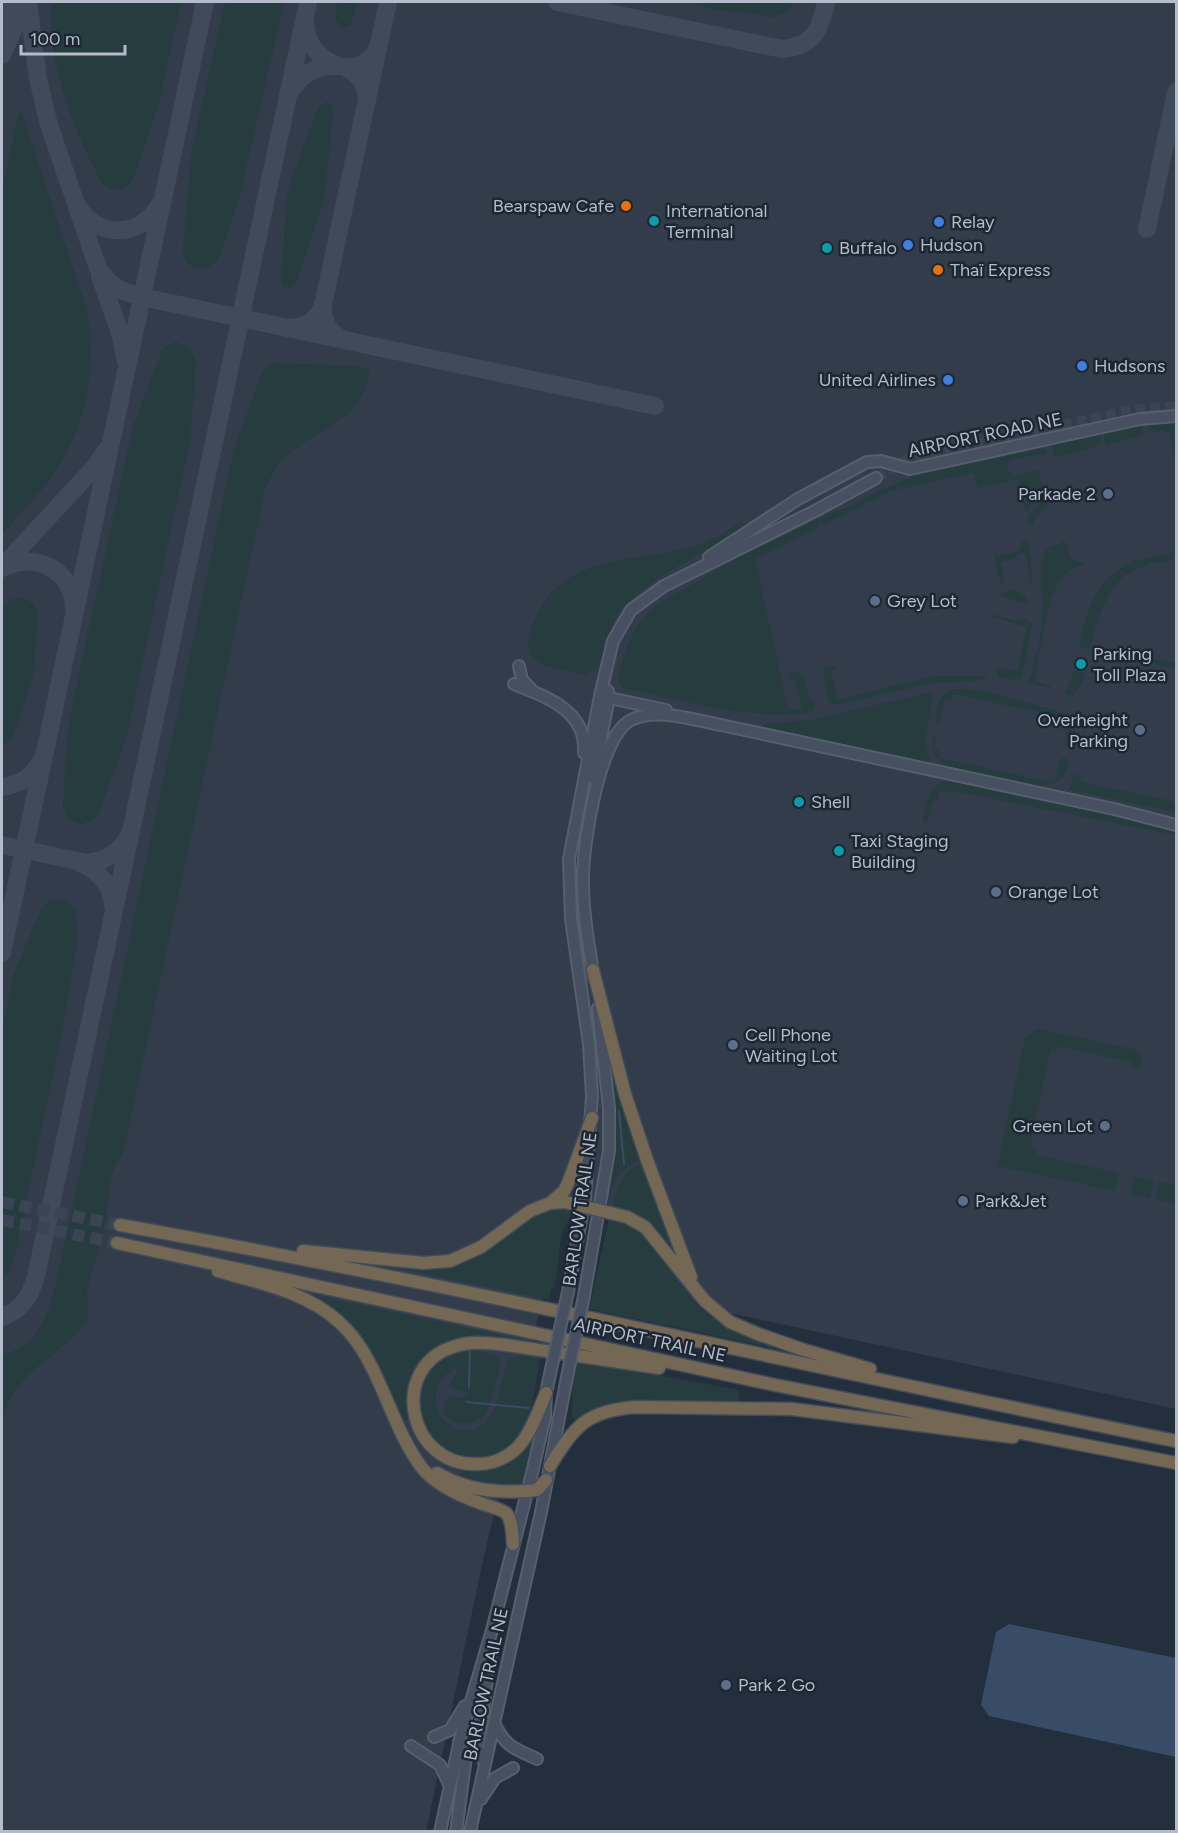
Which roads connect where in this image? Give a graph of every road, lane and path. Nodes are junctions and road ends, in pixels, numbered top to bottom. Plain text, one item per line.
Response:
1 (1176, 416) edge
2 (876, 478) tunnel mouth
3 (687, 572) junction
4 (519, 666) dead end
5 (514, 684) dead end
6 (604, 694) junction
7 (545, 697) junction
8 (721, 725) junction
9 (581, 789) junction
10 (593, 801) junction
11 (1176, 825) edge
12 (593, 970) junction
13 (592, 1118) junction
14 (550, 1203) junction
15 (584, 1207) junction
16 (600, 1210) junction
17 (120, 1226) tunnel mouth
18 (117, 1243) tunnel mouth
19 (145, 1249) junction
20 (273, 1252) junction
21 (696, 1289) junction
22 (776, 1385) junction
23 (546, 1393) junction
24 (973, 1399) junction
25 (1176, 1440) edge
26 (1080, 1443) junction
27 (415, 1456) junction
28 (1176, 1463) edge
29 (550, 1466) junction
30 (546, 1480) junction
31 (528, 1491) junction
32 (513, 1544) junction
33 (492, 1630) junction
34 (472, 1693) junction
35 (494, 1723) junction
36 (434, 1737) dead end
37 (459, 1742) junction
38 (411, 1746) dead end
39 (537, 1759) dead end
40 (485, 1762) junction
41 (513, 1768) dead end
42 (449, 1786) junction
43 (475, 1810) junction
44 (440, 1832) edge
45 (456, 1832) edge
46 (470, 1832) edge

1 - 3 main road, AIRPORT ROAD NE
2 - 3 main road, AIRPORT ROAD NE
3 - 6 main road, AIRPORT ROAD NE
4 - 7 main road
5 - 7 main road
6 - 8 main road
6 - 9 main road, BARLOW TRAIL NE
6 - 10 main road
7 - 9 main road
8 - 10 main road, BARLOW TRAIL NE
8 - 11 main road
9 - 13 main road, BARLOW TRAIL NE
10 - 12 main road, BARLOW TRAIL NE
12 - 16 main road, BARLOW TRAIL NE
12 - 21 highway
13 - 14 highway
13 - 15 main road, BARLOW TRAIL NE
14 - 15 highway
14 - 20 highway
15 - 16 highway
15 - 23 main road, BARLOW TRAIL NE, bridge
16 - 21 highway
16 - 29 main road, BARLOW TRAIL NE, bridge
17 - 20 highway, AIRPORT TRAIL NE
18 - 19 highway, AIRPORT TRAIL NE
19 - 22 highway, AIRPORT TRAIL NE
19 - 27 highway
20 - 24 highway, AIRPORT TRAIL NE
21 - 24 highway
22 - 23 highway
22 - 26 highway, AIRPORT TRAIL NE
23 - 31 main road, BARLOW TRAIL NE
24 - 25 highway, AIRPORT TRAIL NE
26 - 28 highway, AIRPORT TRAIL NE
26 - 29 highway
27 - 31 highway
27 - 32 highway
29 - 30 main road, BARLOW TRAIL NE
30 - 31 highway
30 - 35 main road, BARLOW TRAIL NE
31 - 32 main road, BARLOW TRAIL NE
32 - 33 main road, BARLOW TRAIL NE
33 - 34 main road, BARLOW TRAIL NE
33 - 40 main road
34 - 36 main road
34 - 37 main road, BARLOW TRAIL NE
35 - 39 main road
35 - 40 main road, BARLOW TRAIL NE
37 - 42 main road, BARLOW TRAIL NE
37 - 45 main road
38 - 42 main road
40 - 43 main road, BARLOW TRAIL NE
41 - 43 main road
42 - 44 main road, BARLOW TRAIL NE
43 - 46 main road, BARLOW TRAIL NE

